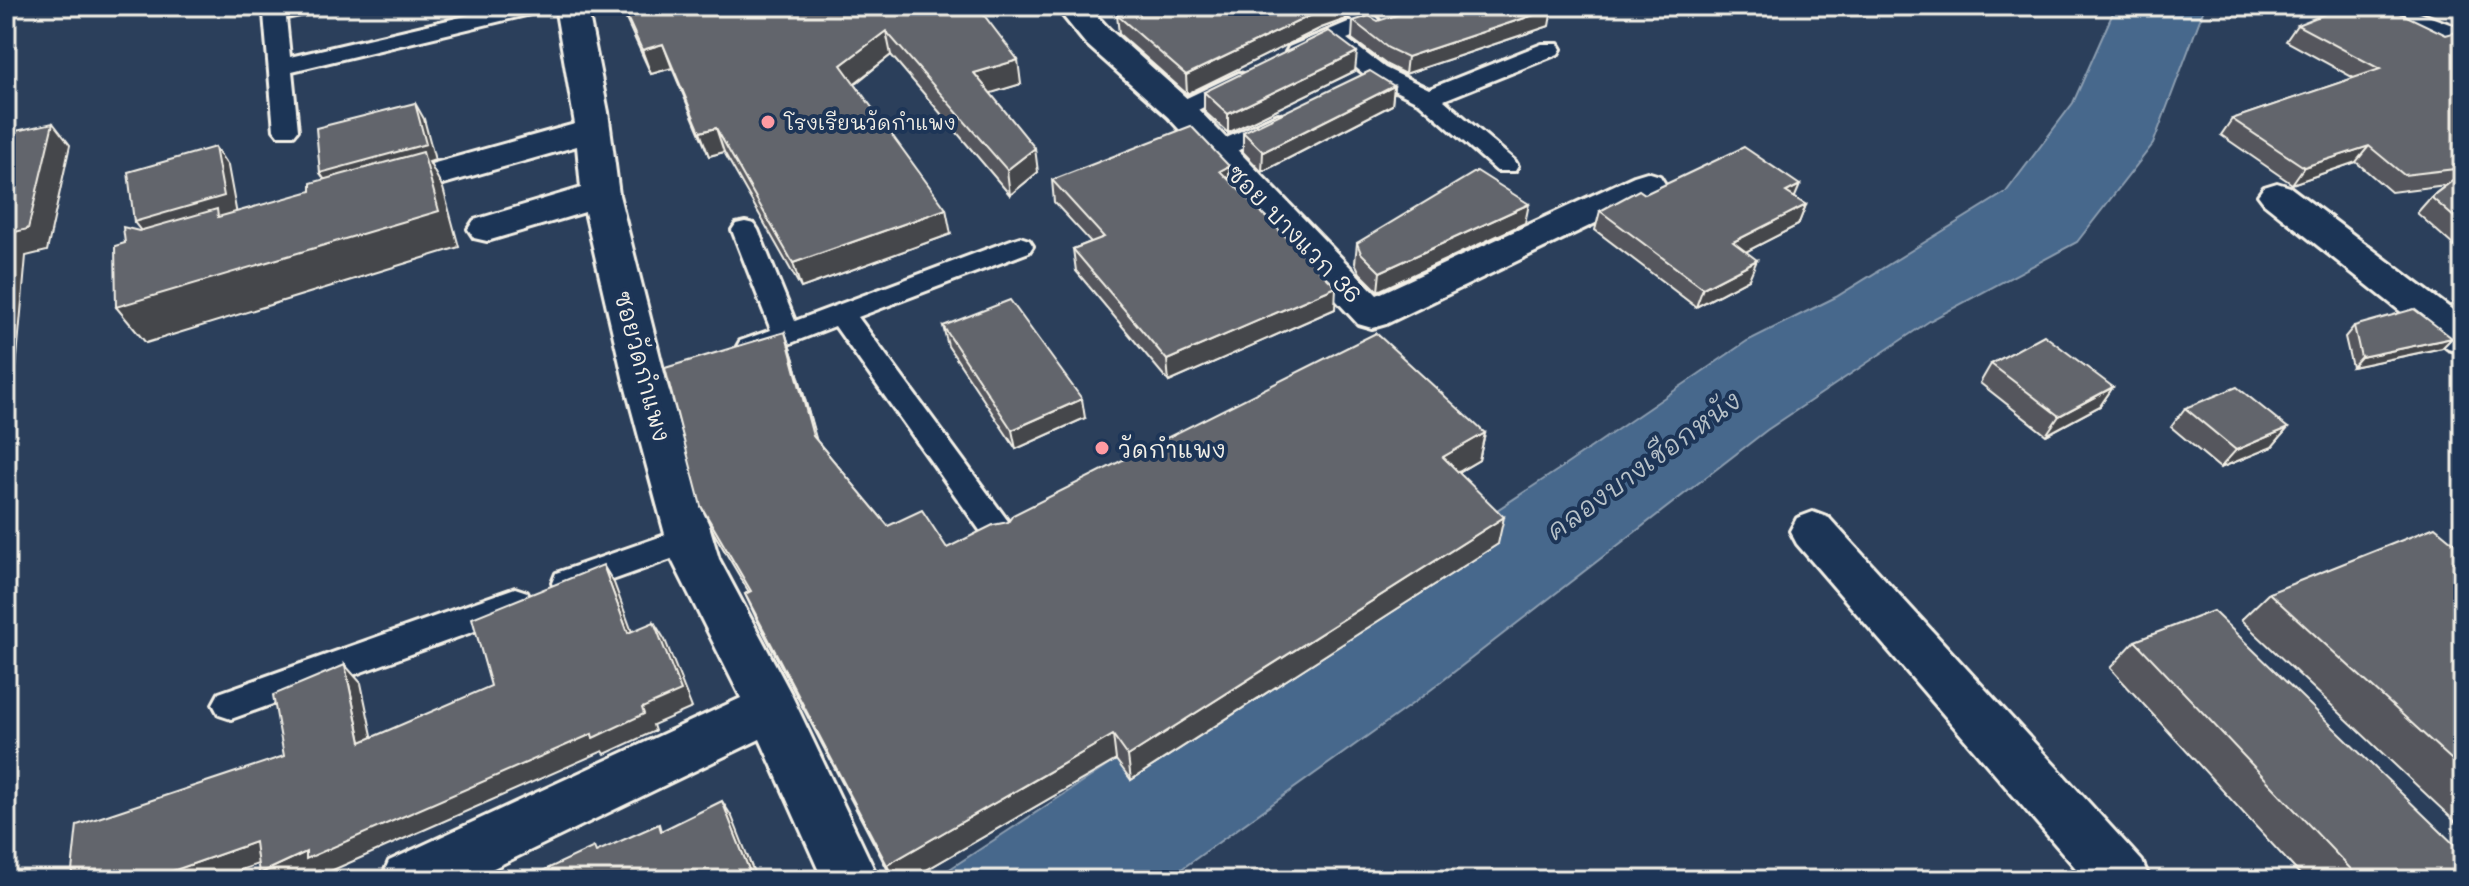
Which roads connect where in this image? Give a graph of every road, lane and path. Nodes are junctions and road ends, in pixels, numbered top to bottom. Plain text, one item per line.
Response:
1 (311, 6) edge
2 (535, 6) edge
3 (571, 6) edge
4 (1071, 6) edge
5 (1347, 6) edge
6 (2371, 6) edge
7 (1330, 36) junction
8 (2463, 40) edge
9 (1550, 49) dead end
10 (279, 67) junction
11 (1377, 73) junction
12 (1350, 86) edge
13 (1428, 98) junction
14 (1180, 110) junction
15 (1297, 112) edge
16 (286, 130) dead end
17 (593, 130) junction
18 (1218, 151) junction
19 (1506, 166) dead end
20 (1647, 184) dead end
21 (600, 195) junction
22 (2277, 195) dead end
23 (349, 199) edge
24 (487, 229) dead end
25 (745, 230) dead end
26 (1020, 246) dead end
27 (842, 315) junction
28 (787, 336) junction
29 (2463, 339) edge
30 (730, 354) edge
31 (1813, 531) dead end
32 (1002, 537) edge
33 (691, 539) junction
34 (231, 704) dead end
35 (772, 708) junction
36 (409, 880) edge
37 (851, 880) edge
38 (2122, 880) edge

1 - 10 lane
2 - 10 lane
3 - 17 street, ซอยวัดกำแพง
4 - 14 street, ซอย บางแวก 36
5 - 7 lane
6 - 8 street
7 - 11 lane
7 - 14 lane
9 - 13 lane
10 - 16 lane
11 - 12 lane
11 - 13 lane
13 - 19 lane
14 - 18 street, ซอย บางแวก 36
15 - 18 lane
17 - 21 street, ซอยวัดกำแพง
17 - 23 street
18 - 20 street, ซอย บางแวก 36
21 - 24 street
21 - 33 street, ซอยวัดกำแพง
22 - 29 street
25 - 28 lane
26 - 27 lane
27 - 28 lane
27 - 32 lane
28 - 30 lane
31 - 38 street
33 - 34 lane
33 - 35 street, ซอยวัดกำแพง
35 - 36 street
35 - 37 street, ซอยวัดกำแพง

